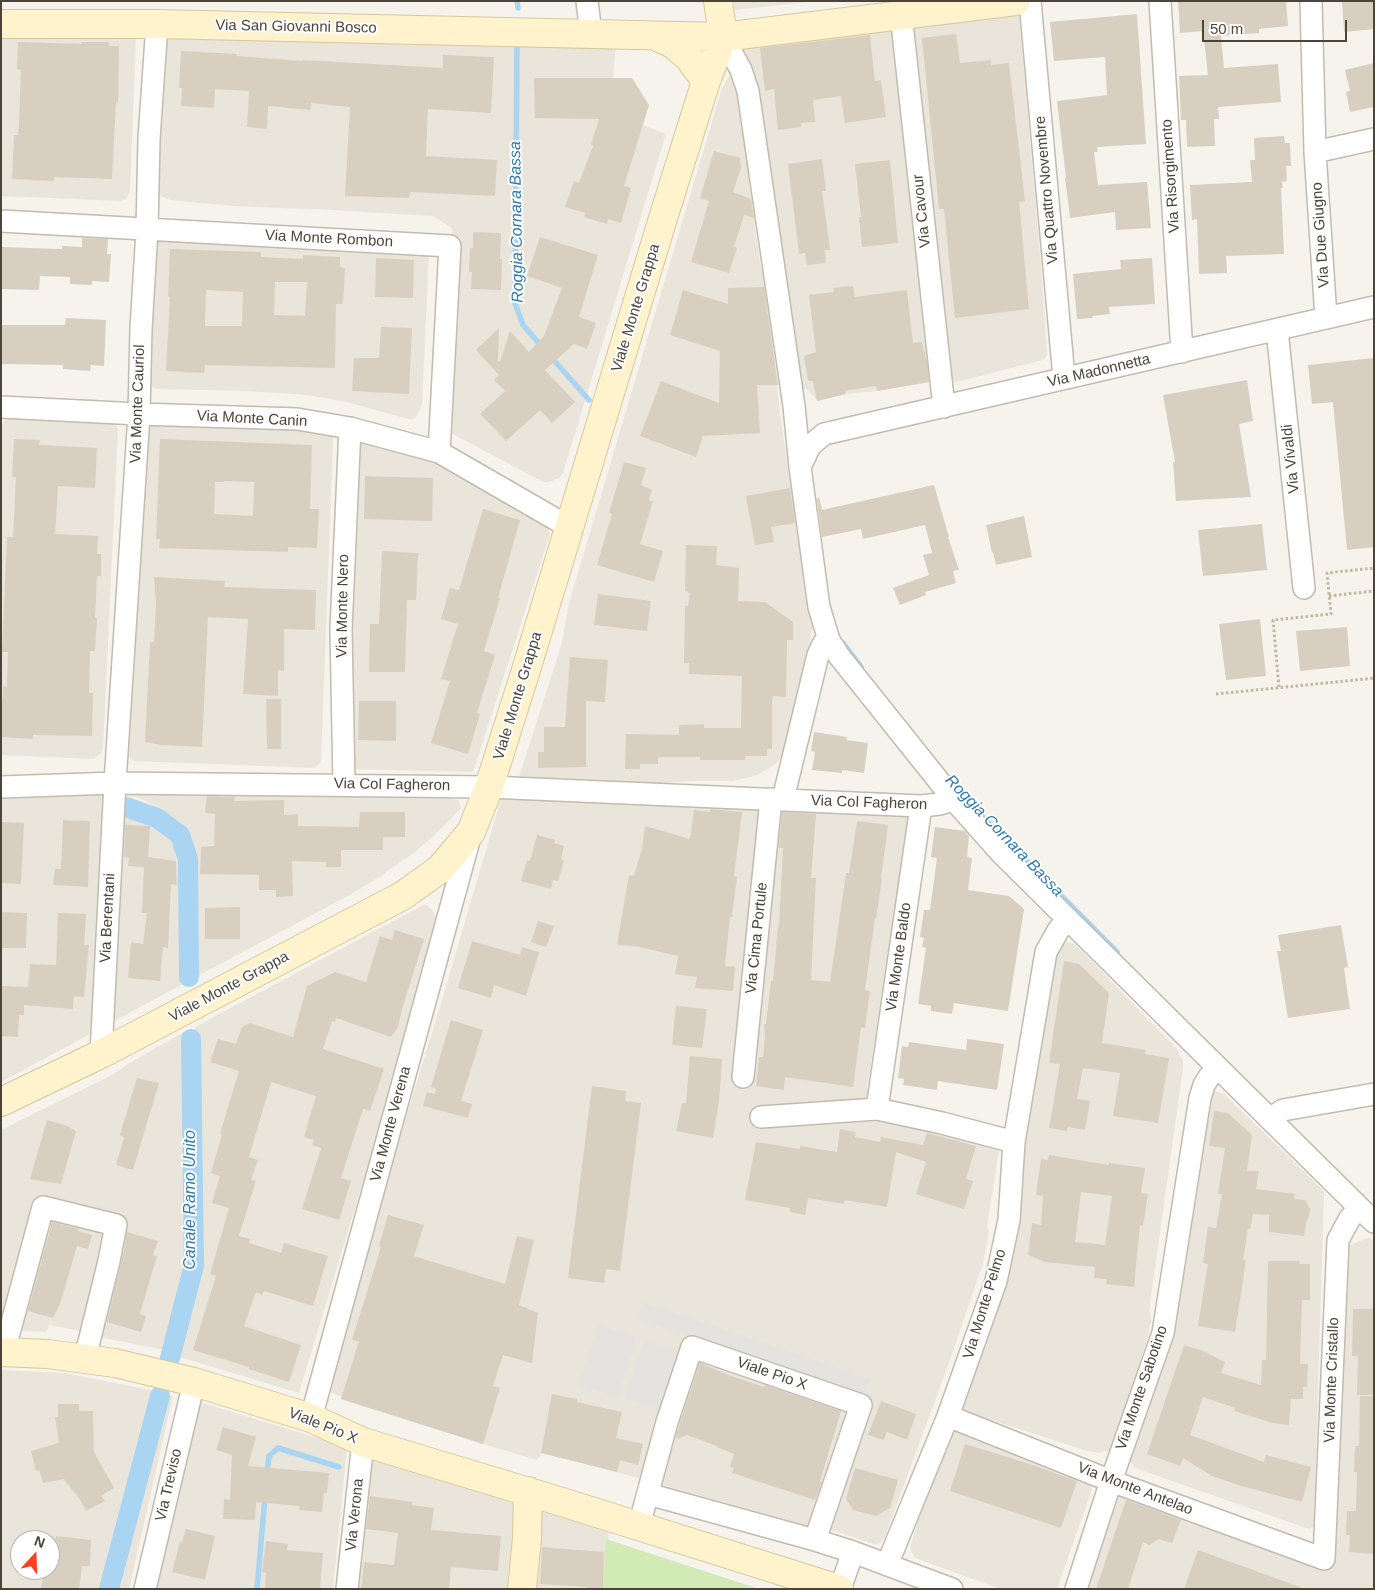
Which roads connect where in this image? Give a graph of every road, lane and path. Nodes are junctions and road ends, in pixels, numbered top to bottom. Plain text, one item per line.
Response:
1 (587, 1) edge
2 (718, 1) edge
3 (1016, 1) edge
4 (1030, 1) edge
5 (1160, 1) edge
6 (1311, 1) edge
7 (901, 14) junction
8 (1, 24) edge
9 (157, 24) junction
10 (591, 34) junction
11 (654, 36) junction
12 (723, 37) junction
13 (706, 81) junction
14 (1374, 139) edge
15 (1315, 152) junction
16 (1, 221) edge
17 (147, 230) junction
18 (1374, 307) edge
19 (1326, 318) junction
20 (1278, 330) junction
21 (1182, 352) junction
22 (1064, 378) junction
23 (794, 406) junction
24 (1, 407) edge
25 (944, 407) junction
26 (139, 414) junction
27 (350, 428) junction
28 (824, 434) junction
29 (439, 452) junction
30 (800, 467) junction
31 (569, 528) junction
32 (1374, 568) edge
33 (1304, 588) dead end
34 (1374, 591) edge
35 (1329, 596) junction
36 (829, 640) junction
37 (1374, 678) edge
38 (1279, 687) junction
39 (1216, 694) dead end
40 (115, 783) junction
41 (344, 785) junction
42 (489, 786) junction
43 (1, 787) edge
44 (777, 799) junction
45 (954, 800) junction
46 (921, 806) junction
47 (472, 832) junction
48 (1069, 921) junction
49 (100, 1054) junction
50 (1218, 1069) junction
51 (743, 1077) dead end
52 (1374, 1094) edge
53 (1, 1102) edge
54 (877, 1109) junction
55 (760, 1117) dead end
56 (1270, 1119) junction
57 (1014, 1142) junction
58 (1367, 1216) edge
59 (3, 1352) edge
60 (83, 1359) junction
61 (194, 1382) junction
62 (948, 1416) junction
63 (311, 1418) junction
64 (362, 1442) junction
65 (1111, 1481) junction
66 (528, 1491) junction
67 (648, 1494) junction
68 (639, 1526) junction
69 (815, 1540) junction
70 (853, 1552) junction
71 (1324, 1559) joint
72 (888, 1565) junction
73 (784, 1583) edge
74 (827, 1587) edge
75 (145, 1589) edge
76 (347, 1589) edge
77 (522, 1589) edge
78 (952, 1589) edge
79 (1076, 1589) edge

1 - 10 street
2 - 12 street
3 - 7 street, Via San Giovanni Bosco
4 - 22 street, Via Quattro Novembre
5 - 21 street, Via Risorgimento
6 - 15 street, Via Due Giugno
7 - 12 street, Via San Giovanni Bosco
7 - 25 street, Via Cavour
8 - 9 street, Via San Giovanni Bosco
9 - 10 street, Via San Giovanni Bosco
9 - 17 street, Via Monte Cauriol
10 - 11 street, Via San Giovanni Bosco
11 - 12 street, Via San Giovanni Bosco
11 - 13 street, Via San Giovanni Bosco
12 - 13 street, Viale Monte Grappa
12 - 23 street
13 - 31 street, Viale Monte Grappa
14 - 15 street
15 - 19 street, Via Due Giugno
16 - 17 street, Via Monte Rombon
17 - 26 street, Via Monte Cauriol
17 - 29 street, Via Monte Rombon
18 - 19 street, Via Madonnetta
19 - 20 street, Via Madonnetta
20 - 21 street, Via Madonnetta
20 - 33 street, Via Vivaldi
21 - 22 street, Via Madonnetta
22 - 25 street, Via Madonnetta
23 - 28 street
23 - 30 street
24 - 26 street, Via Monte Canin
25 - 28 street, Via Madonnetta
26 - 27 street, Via Monte Canin
26 - 40 street, Via Monte Cauriol
27 - 29 street, Via Monte Canin
27 - 41 street, Via Monte Nero
28 - 30 street
29 - 31 street, Via Monte Canin
30 - 36 street
31 - 42 street, Viale Monte Grappa
32 - 35 path
34 - 35 path
35 - 38 path
36 - 44 street
36 - 45 street
37 - 38 path
38 - 39 path
40 - 41 street, Via Col Fagheron
40 - 43 street, Via Col Fagheron
40 - 49 street, Via Berentani
41 - 42 street, Via Col Fagheron
42 - 44 street, Via Col Fagheron
42 - 47 street, Viale Monte Grappa
44 - 46 street, Via Col Fagheron
44 - 51 street, Via Cima Portule
45 - 46 street, Via Col Fagheron
45 - 48 street
46 - 54 street, Via Monte Baldo
47 - 49 street, Viale Monte Grappa
47 - 63 street, Via Monte Verena
48 - 50 street
48 - 57 street, Via Monte Pelmo
49 - 53 street, Viale Monte Grappa
50 - 56 street
50 - 65 street, Via Monte Sabotino
52 - 56 street
54 - 55 street
54 - 57 street
56 - 58 street
57 - 62 street, Via Monte Pelmo
58 - 71 street, Via Monte Cristallo
59 - 60 street, Viale Pio X
59 - 60 street
60 - 61 street, Viale Pio X
61 - 63 street, Viale Pio X
61 - 75 street, Via Treviso
62 - 65 street, Via Monte Antelao
62 - 72 street, Via Monte Pelmo
63 - 64 street, Viale Pio X
64 - 66 street, Viale Pio X
64 - 76 street, Via Verona
65 - 71 street, Via Monte Antelao
65 - 79 street, Via Monte Sabotino
66 - 68 street, Viale Pio X
66 - 77 street
67 - 68 street, Viale Pio X
67 - 69 street
67 - 69 street, Viale Pio X
68 - 73 street, Viale Pio X
69 - 70 street
70 - 72 street
70 - 74 street, Viale Pio X
72 - 78 street
73 - 74 street, Viale Pio X

